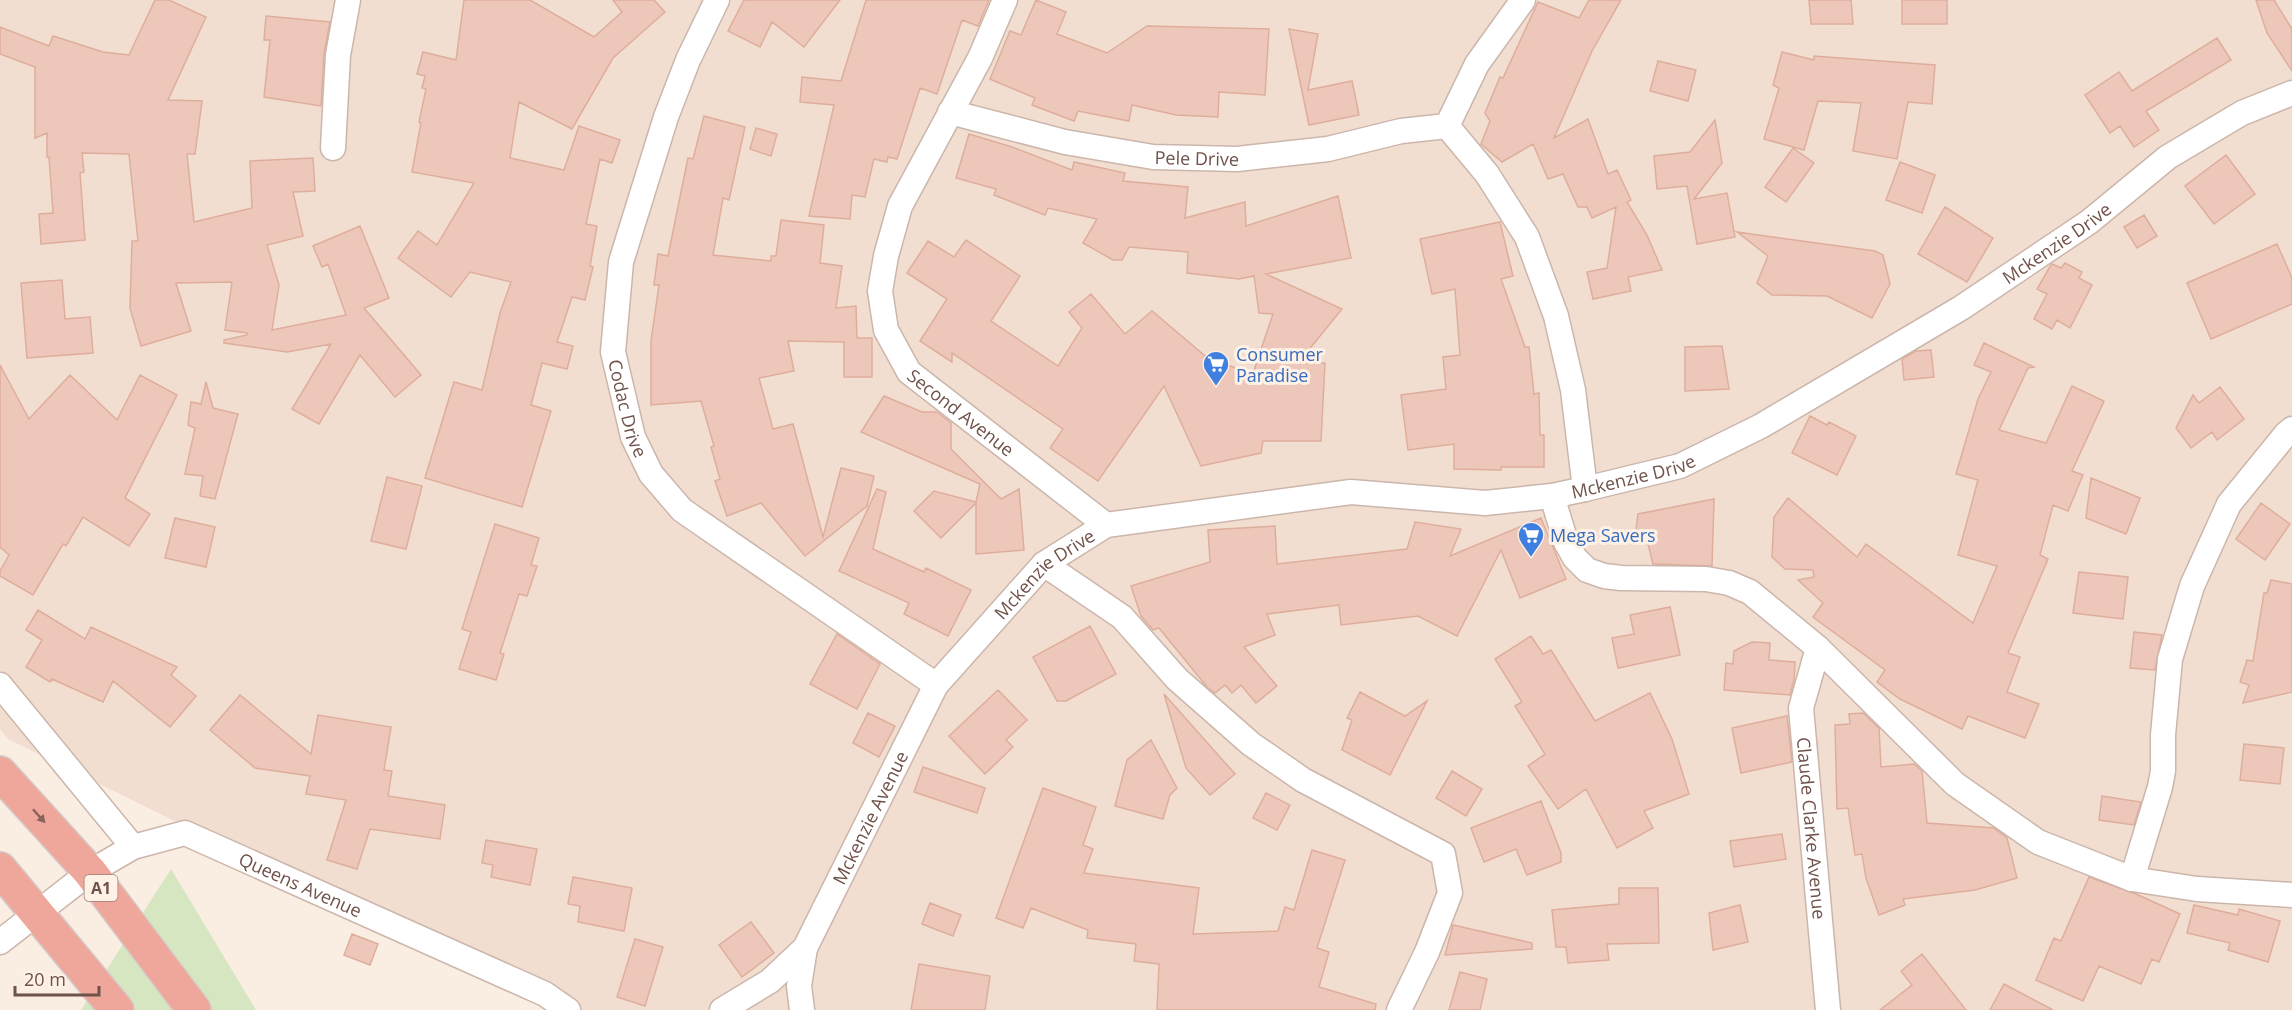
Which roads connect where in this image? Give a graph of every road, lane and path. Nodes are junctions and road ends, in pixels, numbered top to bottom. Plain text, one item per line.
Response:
1 (348, 0) edge
2 (717, 0) edge
3 (1005, 0) edge
4 (1523, 0) edge
5 (2292, 93) edge
6 (950, 112) junction
7 (1446, 126) junction
8 (333, 148) dead end
9 (2292, 429) edge
10 (1586, 489) junction
11 (1552, 495) junction
12 (1106, 525) junction
13 (1044, 564) junction
14 (1818, 648) junction
15 (0, 685) edge
16 (936, 685) junction
17 (0, 773) edge
18 (133, 847) junction
19 (0, 869) edge
20 (90, 872) junction
21 (2132, 879) junction
22 (2292, 896) edge
23 (36, 913) junction
24 (0, 942) edge
25 (805, 948) junction
26 (117, 1010) edge
27 (194, 1010) edge
28 (568, 1010) edge
29 (722, 1010) edge
30 (802, 1010) edge
31 (1399, 1010) edge
32 (1828, 1010) edge

1 - 8 street
2 - 16 street, Codac Drive
3 - 6 street, Second Avenue
4 - 7 street
5 - 10 street, Mckenzie Drive
6 - 7 street, Pele Drive
6 - 12 street, Second Avenue
7 - 10 street
9 - 21 street
10 - 11 street, Mckenzie Drive
11 - 12 street, Mckenzie Drive
11 - 14 street
12 - 13 street, Mckenzie Drive
13 - 16 street, Mckenzie Drive
13 - 31 street
14 - 21 street
14 - 32 street, Claude Clarke Avenue
15 - 18 street
16 - 25 street, Mckenzie Avenue
17 -> 20 highway, A1
18 - 20 street, Queens Avenue
18 - 28 street, Queens Avenue
19 - 23 highway
20 - 23 street, Queens Avenue
20 - 27 highway, A1
21 - 22 street
23 - 24 street, Queens Avenue
23 - 26 highway
25 - 29 street, Mckenzie Avenue
25 - 30 street, Mckenzie Avenue

